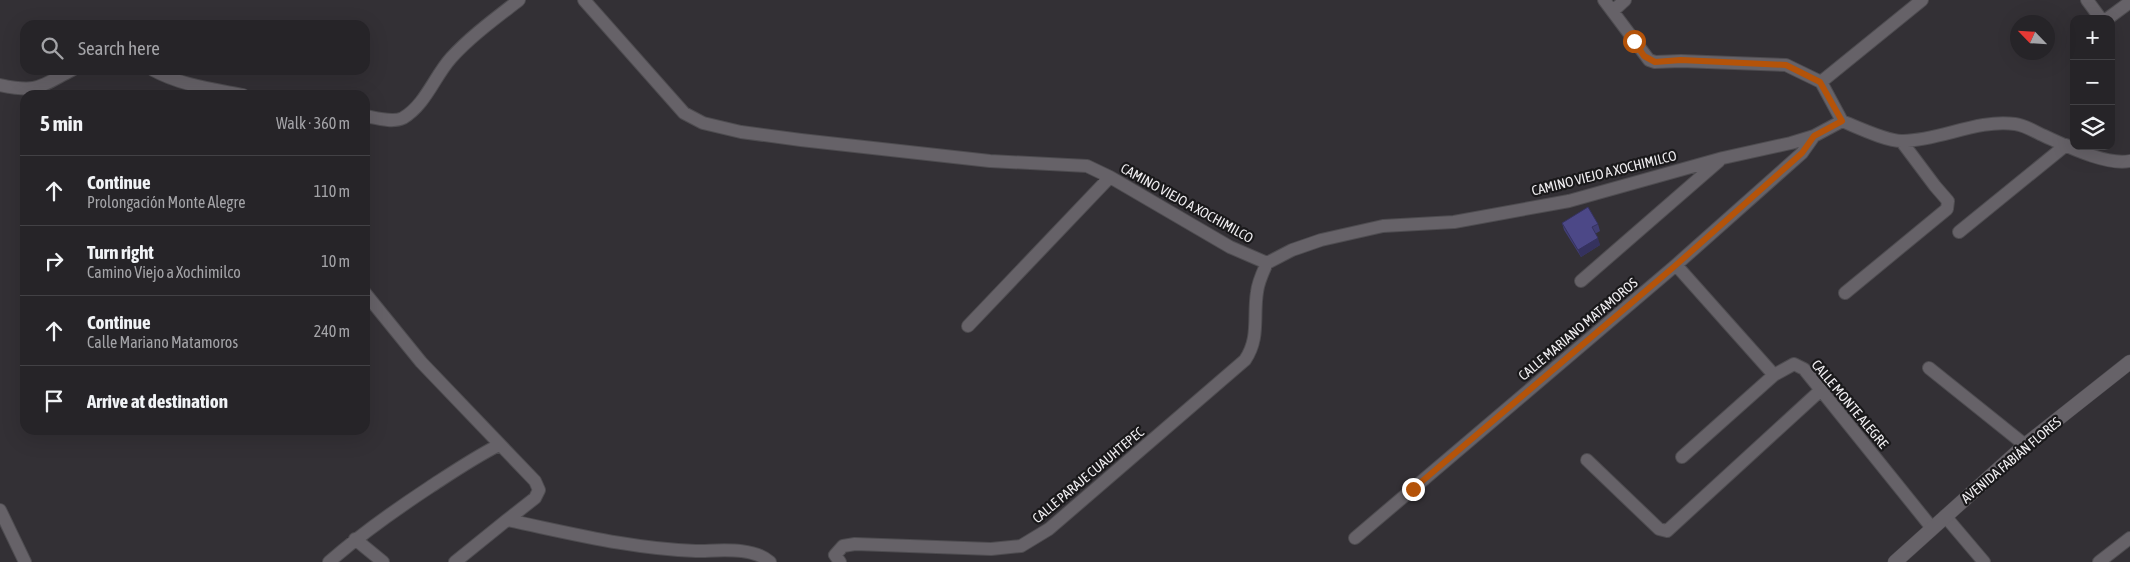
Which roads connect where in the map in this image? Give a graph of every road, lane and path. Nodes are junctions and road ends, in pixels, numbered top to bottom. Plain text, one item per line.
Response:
1 (519, 0) edge
2 (584, 0) edge
3 (1604, 0) edge
4 (1625, 0) edge
5 (1922, 0) edge
6 (2086, 0) edge
7 (2130, 2) edge
8 (1613, 11) junction
9 (62, 75) edge
10 (162, 75) edge
11 (1820, 82) junction
12 (0, 86) edge
13 (23, 90) edge
14 (23, 90) edge
15 (217, 90) edge
16 (370, 117) edge
17 (1842, 121) junction
18 (1814, 136) junction
19 (1902, 142) junction
20 (2066, 145) junction
21 (1723, 158) junction
22 (2130, 161) edge
23 (1110, 176) junction
24 (1959, 232) dead end
25 (1267, 263) junction
26 (1676, 265) junction
27 (1581, 281) dead end
28 (1845, 293) dead end
29 (370, 300) edge
30 (968, 326) dead end
31 (2130, 362) edge
32 (1929, 368) dead end
33 (1774, 375) junction
34 (1822, 390) junction
35 (499, 445) junction
36 (2025, 445) junction
37 (1682, 457) dead end
38 (1587, 460) dead end
39 (0, 510) edge
40 (1944, 516) junction
41 (507, 520) junction
42 (1932, 528) junction
43 (1355, 538) dead end
44 (2130, 538) edge
45 (355, 539) junction
46 (833, 560) edge
47 (25, 562) edge
48 (329, 562) edge
49 (383, 562) edge
50 (455, 562) edge
51 (770, 562) edge
52 (1895, 562) edge
53 (1984, 562) edge
54 (2099, 562) edge

1 - 16 street
2 - 23 street, CAMINO VIEJO A XOCHIMILCO
3 - 8 street
4 - 8 street
5 - 11 street
6 - 7 street
8 - 11 street
9 - 14 street
10 - 15 street
11 - 17 street
12 - 13 street
17 - 18 street, CAMINO VIEJO A XOCHIMILCO
17 - 19 street
18 - 21 street, CAMINO VIEJO A XOCHIMILCO
18 - 26 street, CALLE MARIANO MATAMOROS
19 - 20 street
19 - 28 street
20 - 22 street
20 - 24 street
21 - 25 street, CAMINO VIEJO A XOCHIMILCO
21 - 27 street
23 - 25 street, CAMINO VIEJO A XOCHIMILCO
23 - 30 street
25 - 46 street, CALLE PARAJE CUAUHTEPEC
26 - 33 street
26 - 43 street, CALLE MARIANO MATAMOROS
29 - 35 street
31 - 36 main road, AVENIDA FABIÁN FLORES
32 - 36 street
33 - 34 street, CALLE MONTE ALEGRE
33 - 37 street
34 - 38 street
34 - 42 street, CALLE MONTE ALEGRE
35 - 41 street
35 - 45 street
36 - 40 main road, AVENIDA FABIÁN FLORES
39 - 47 street
40 - 42 main road, AVENIDA FABIÁN FLORES
40 - 53 street
41 - 50 street
41 - 51 street
42 - 52 main road, AVENIDA FABIÁN FLORES
44 - 54 street
45 - 48 street
45 - 49 street

